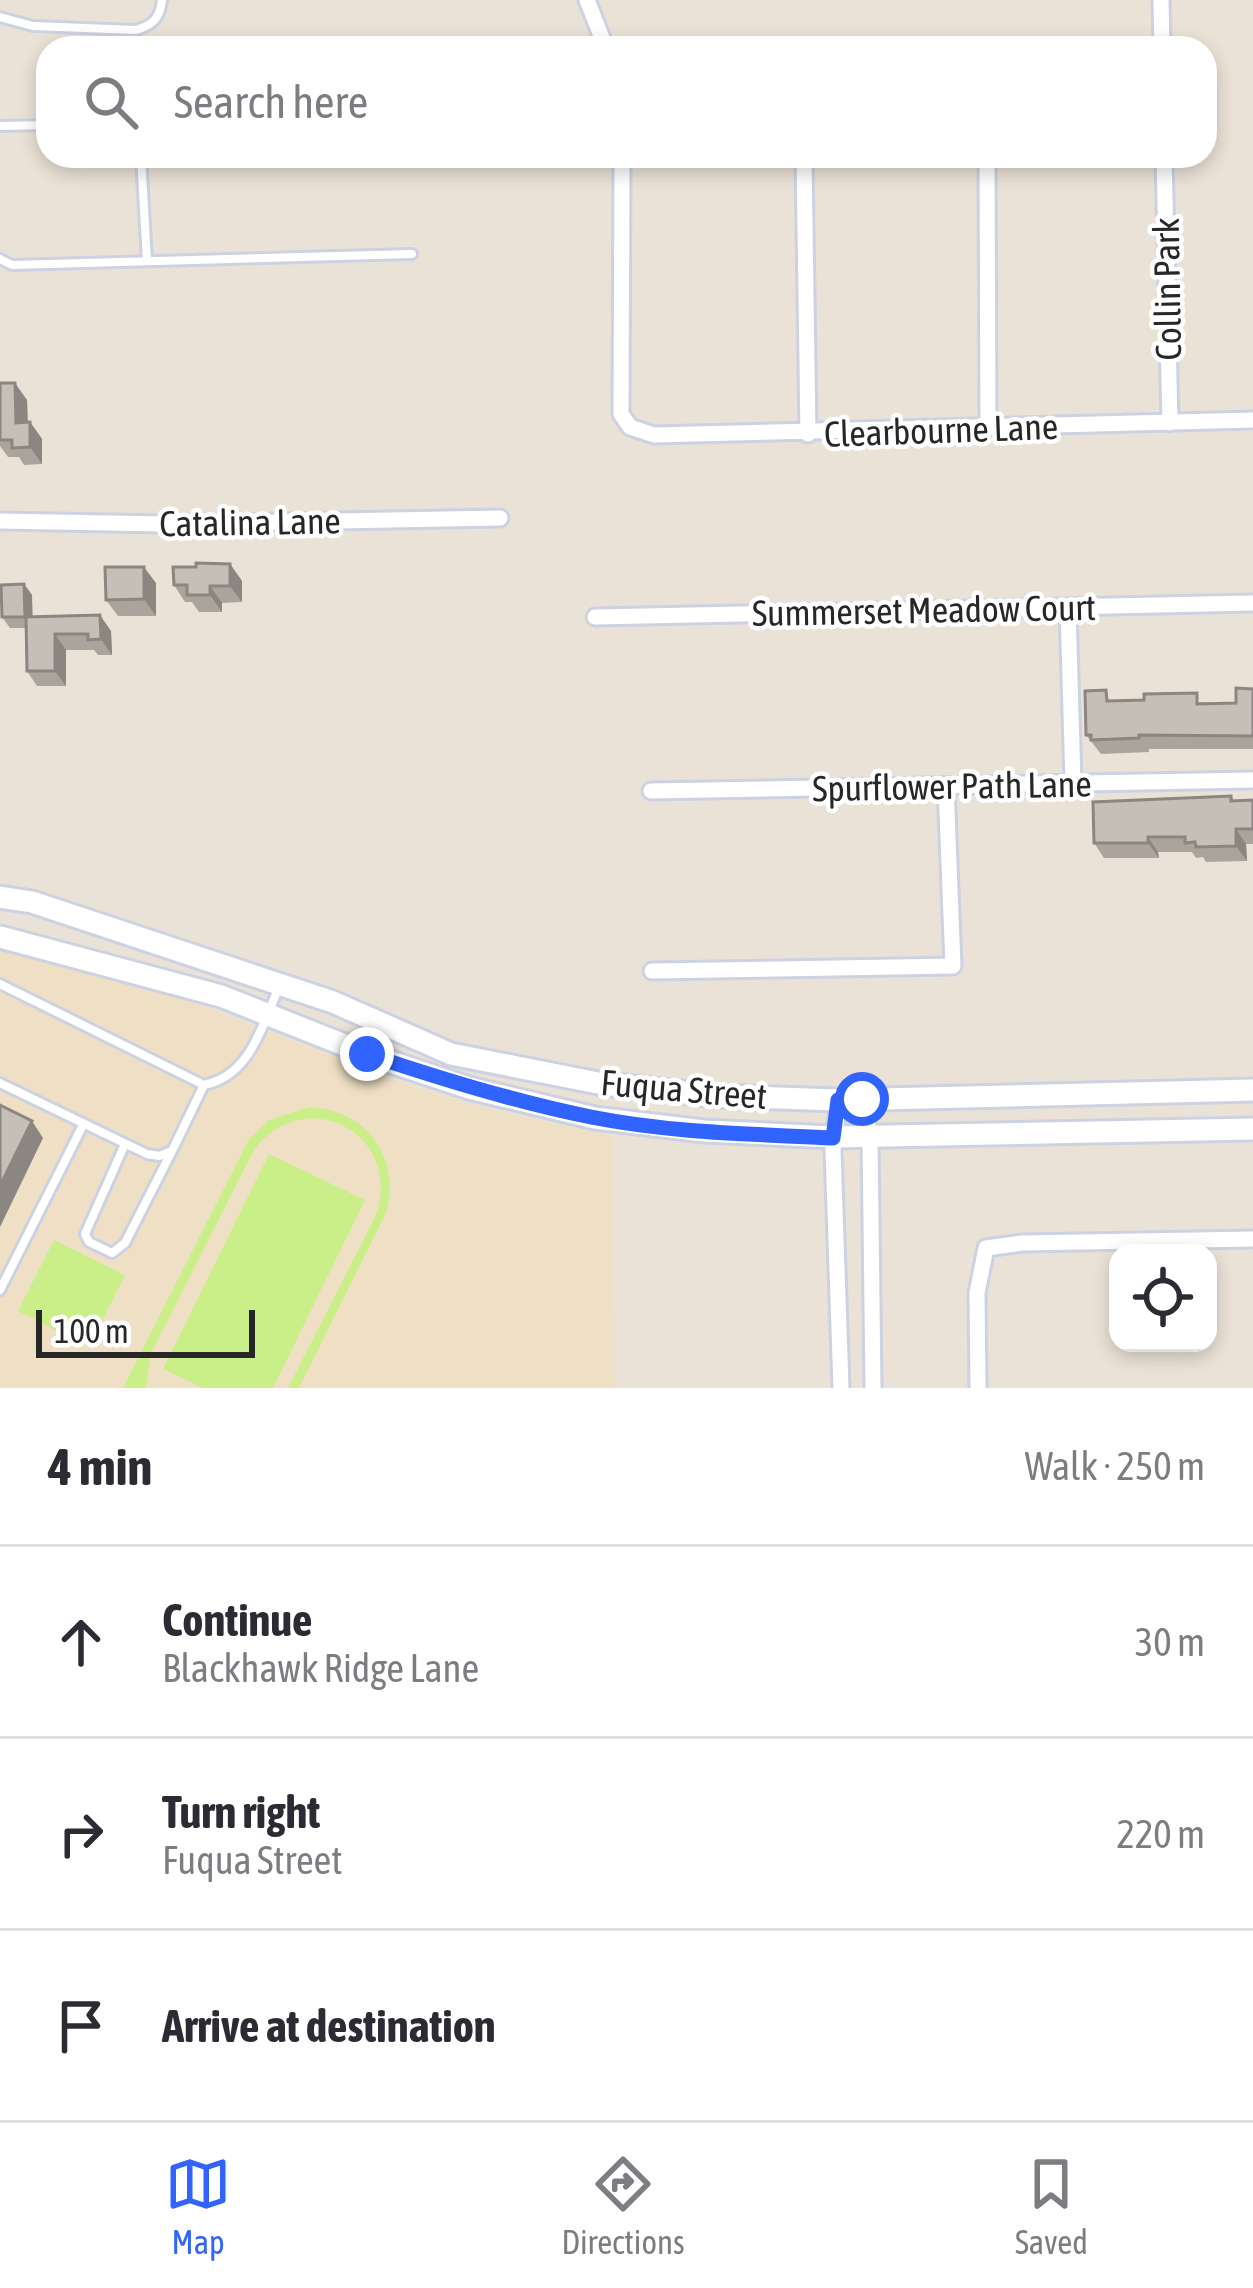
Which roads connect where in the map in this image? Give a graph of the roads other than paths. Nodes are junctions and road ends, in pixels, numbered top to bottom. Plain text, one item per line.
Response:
1 (163, 0) edge
2 (586, 0) edge
3 (1161, 0) edge
4 (0, 17) edge
5 (601, 36) edge
6 (1162, 36) edge
7 (36, 124) edge
8 (0, 126) edge
9 (141, 168) edge
10 (622, 168) edge
11 (804, 168) edge
12 (987, 168) edge
13 (1164, 168) edge
14 (412, 254) dead end
15 (0, 259) edge
16 (146, 261) junction
17 (1253, 421) edge
18 (1170, 423) junction
19 (988, 428) junction
20 (808, 434) junction
21 (500, 518) dead end
22 (0, 520) edge
23 (1253, 603) edge
24 (1068, 607) junction
25 (595, 617) dead end
26 (1253, 779) edge
27 (1073, 783) junction
28 (946, 786) junction
29 (651, 791) dead end
30 (0, 896) edge
31 (0, 937) edge
32 (652, 970) dead end
33 (0, 984) edge
34 (280, 985) junction
35 (267, 1014) junction
36 (0, 1083) edge
37 (205, 1085) junction
38 (1253, 1090) edge
39 (1214, 1091) junction
40 (862, 1099) junction
41 (838, 1100) junction
42 (84, 1125) junction
43 (1214, 1129) junction
44 (1253, 1129) edge
45 (870, 1137) junction
46 (833, 1138) junction
47 (125, 1144) junction
48 (172, 1151) junction
49 (1253, 1239) edge
50 (0, 1290) edge
51 (842, 1388) edge
52 (873, 1388) edge
53 (978, 1388) edge

1 - 4 lane
2 - 5 street
3 - 6 street
7 - 8 lane
9 - 16 lane
10 - 20 street, Clearbourne Lane
11 - 20 street
12 - 19 street
13 - 18 street, Collin Park
14 - 16 lane
15 - 16 lane
17 - 18 street, Clearbourne Lane
18 - 19 street, Clearbourne Lane
19 - 20 street, Clearbourne Lane
21 - 22 street, Catalina Lane
23 - 24 street, Summerset Meadow Court
24 - 25 street, Summerset Meadow Court
24 - 27 street
26 - 27 street, Spurflower Path Lane
27 - 28 street, Spurflower Path Lane
28 - 29 street, Spurflower Path Lane
28 - 32 street
30 - 34 main road, Fuqua Street
31 - 35 main road, Fuqua Street
33 - 37 lane
34 - 35 lane
34 - 41 main road, Fuqua Street
35 - 37 lane
35 - 46 main road, Fuqua Street
36 - 42 lane
37 - 48 lane
38 - 39 main road, Fuqua Street
39 - 40 main road, Fuqua Street
39 - 43 main road
40 - 41 main road, Fuqua Street
40 - 45 street
41 - 46 street
42 - 47 lane
42 - 50 lane
43 - 44 main road, Fuqua Street
43 - 45 main road, Fuqua Street
45 - 46 main road, Fuqua Street
45 - 52 street
46 - 51 street
47 - 48 lane
47 - 48 lane
49 - 53 street

